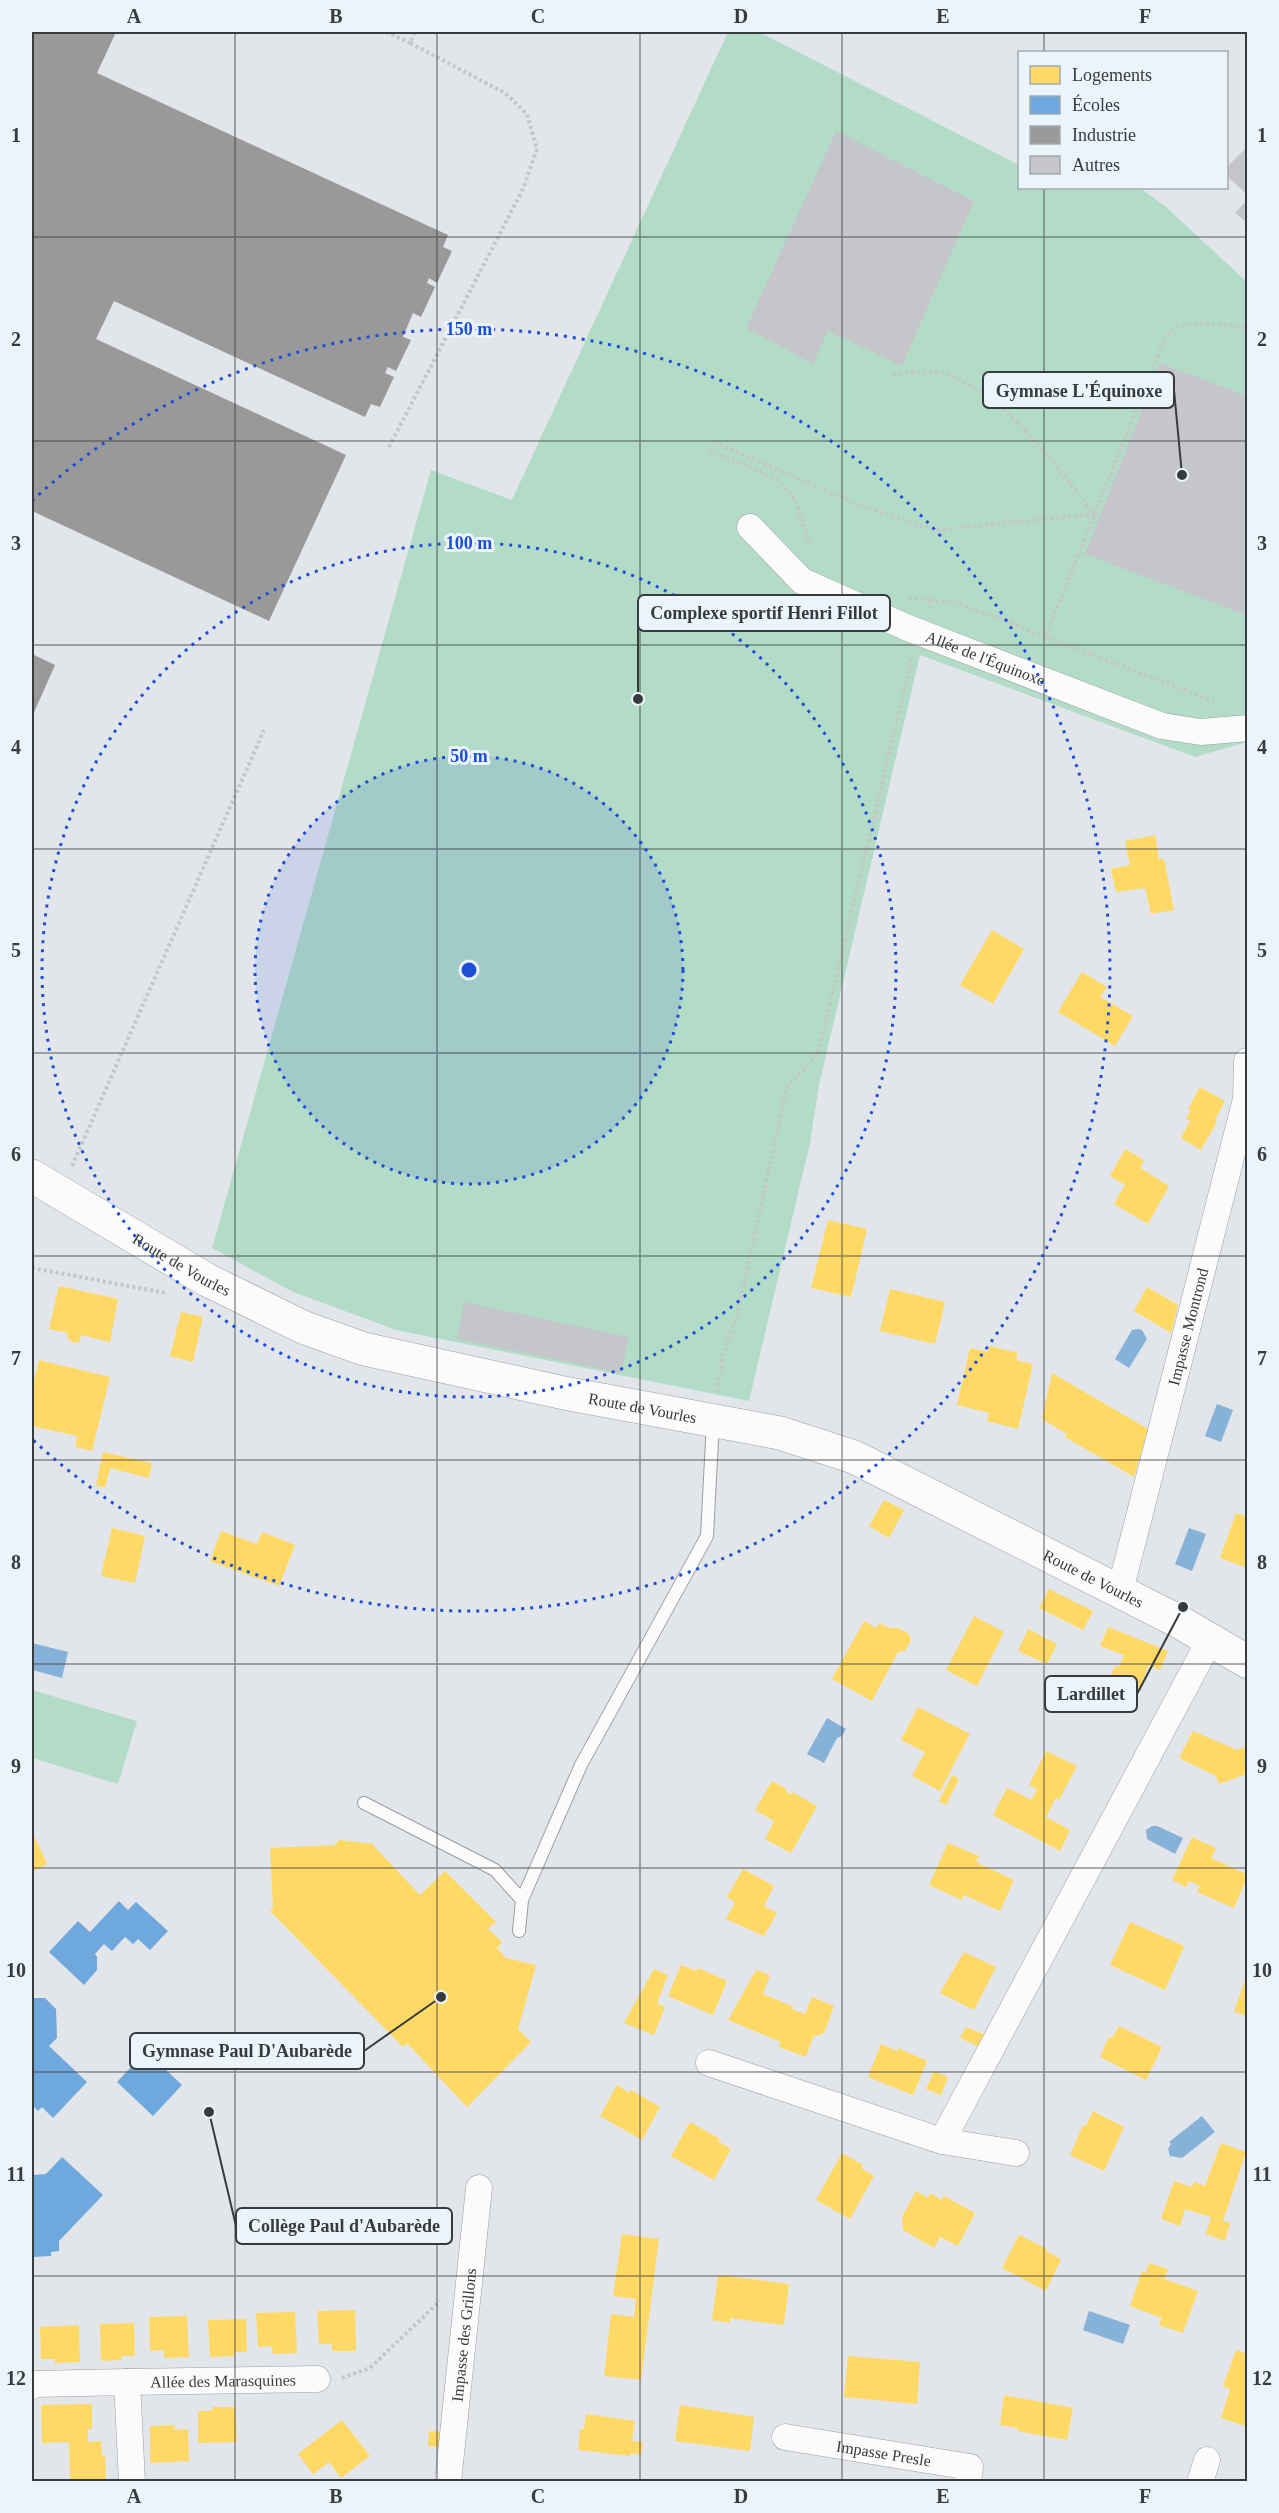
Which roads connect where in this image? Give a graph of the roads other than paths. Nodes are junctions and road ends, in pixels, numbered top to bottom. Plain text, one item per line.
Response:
1 (750, 527) dead end
2 (1248, 728) edge
3 (1247, 1061) edge
4 (1247, 1100) edge
5 (32, 1176) edge
6 (713, 1420) junction
7 (1120, 1591) junction
8 (1210, 1640) junction
9 (1248, 1662) edge
10 (363, 1803) dead end
11 (522, 1900) junction
12 (519, 1931) dead end
13 (709, 2063) dead end
14 (942, 2141) junction
15 (1016, 2153) dead end
16 (479, 2188) dead end
17 (317, 2379) road end
18 (127, 2382) junction
19 (32, 2386) edge
20 (785, 2437) dead end
21 (132, 2481) edge
22 (448, 2481) edge
23 (969, 2481) edge

1 - 2 street, Allée de l'Équinoxe
3 - 4 street, Impasse Montrond
4 - 7 street, Impasse Montrond
5 - 6 street, Route de Vourles
6 - 7 street, Route de Vourles
6 - 11 lane
7 - 8 street, Route de Vourles
8 - 9 street, Route de Vourles
8 - 14 street
10 - 11 lane
11 - 12 lane
13 - 14 street
14 - 15 street
16 - 22 street, Impasse des Grillons
17 - 18 street, Allée des Marasquines
18 - 19 street, Allée des Marasquines
18 - 21 street, Allée des Marasquines
20 - 23 street, Impasse Presle

